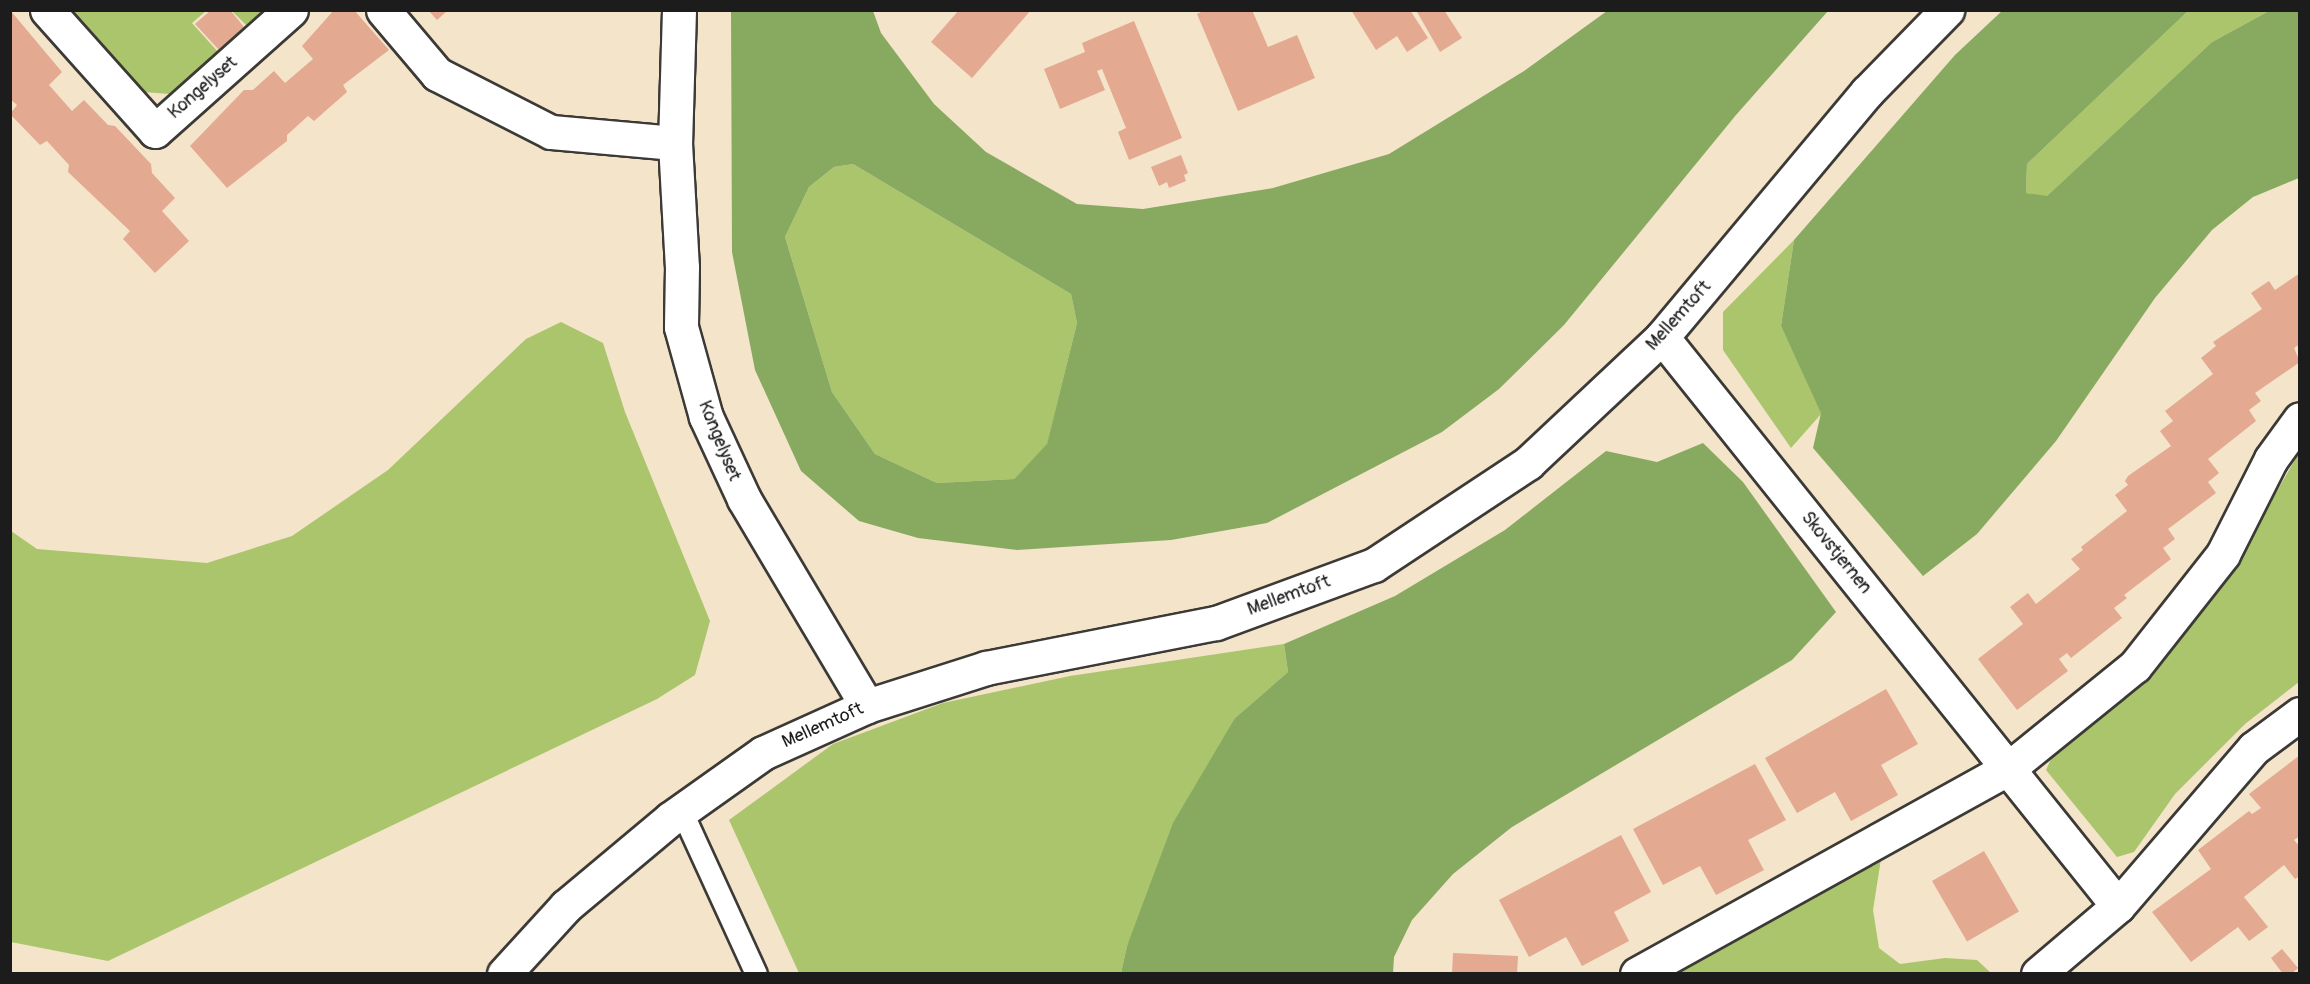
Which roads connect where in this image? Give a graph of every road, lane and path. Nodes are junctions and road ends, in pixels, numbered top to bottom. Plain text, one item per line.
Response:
1 (47, 10) edge
2 (291, 10) edge
3 (383, 10) edge
4 (678, 10) edge
5 (1947, 10) edge
6 (675, 143) junction
7 (1662, 338) junction
8 (2300, 419) edge
9 (867, 706) junction
10 (2300, 714) edge
11 (2009, 768) junction
12 (681, 810) junction
13 (2118, 906) junction
14 (504, 974) edge
15 (756, 974) edge
16 (1637, 974) edge
17 (2038, 974) edge

1 - 2 street, Kongelyset
3 - 6 street
4 - 6 street, Kongelyset
5 - 7 street, Mellemtoft
6 - 9 street, Kongelyset
7 - 9 street, Mellemtoft
7 - 11 street, Skovstjernen
8 - 11 street
9 - 12 street, Mellemtoft
10 - 13 street
11 - 13 street, Skovstjernen
11 - 16 street
12 - 14 street, Mellemtoft
12 - 15 lane
13 - 17 street

